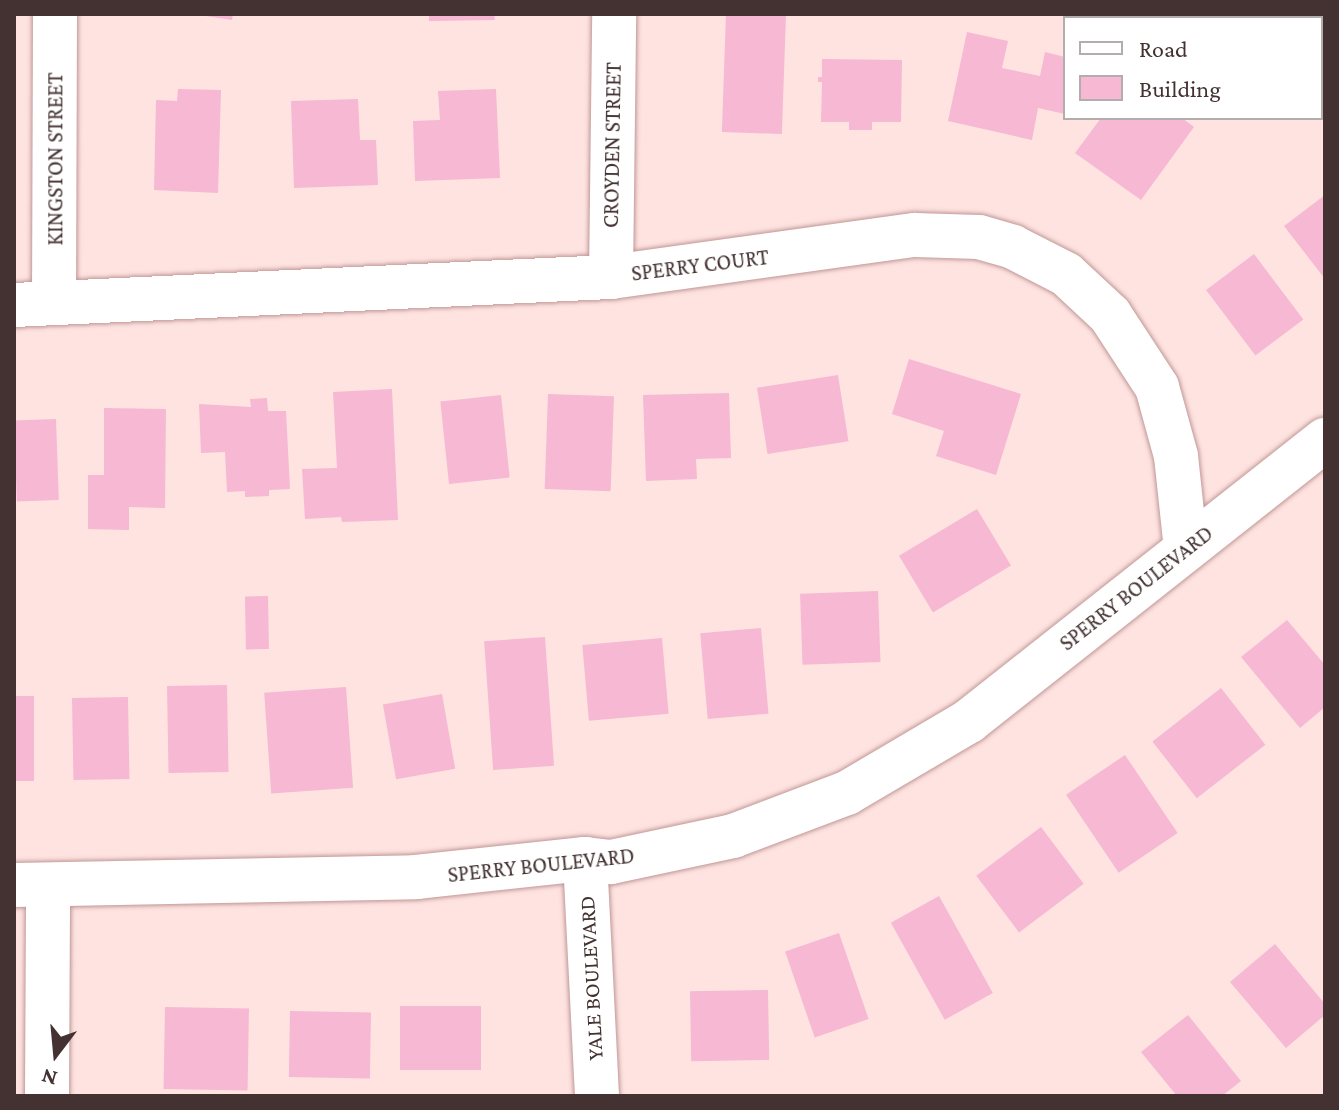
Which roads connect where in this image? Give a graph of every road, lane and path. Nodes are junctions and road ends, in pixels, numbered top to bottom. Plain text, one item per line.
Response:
1 (55, 14) edge
2 (614, 14) edge
3 (611, 277) junction
4 (34, 304) edge
5 (1325, 440) edge
6 (1186, 549) junction
7 (585, 859) junction
8 (31, 886) edge
9 (47, 1096) edge
10 (597, 1096) edge

1 - 4 street, KINGSTON STREET
2 - 3 street, CROYDEN STREET
3 - 4 street, SPERRY COURT
3 - 6 street, SPERRY COURT
5 - 6 street, SPERRY BOULEVARD
6 - 7 street, SPERRY BOULEVARD
7 - 8 street, SPERRY BOULEVARD
7 - 10 street, YALE BOULEVARD
8 - 9 street

